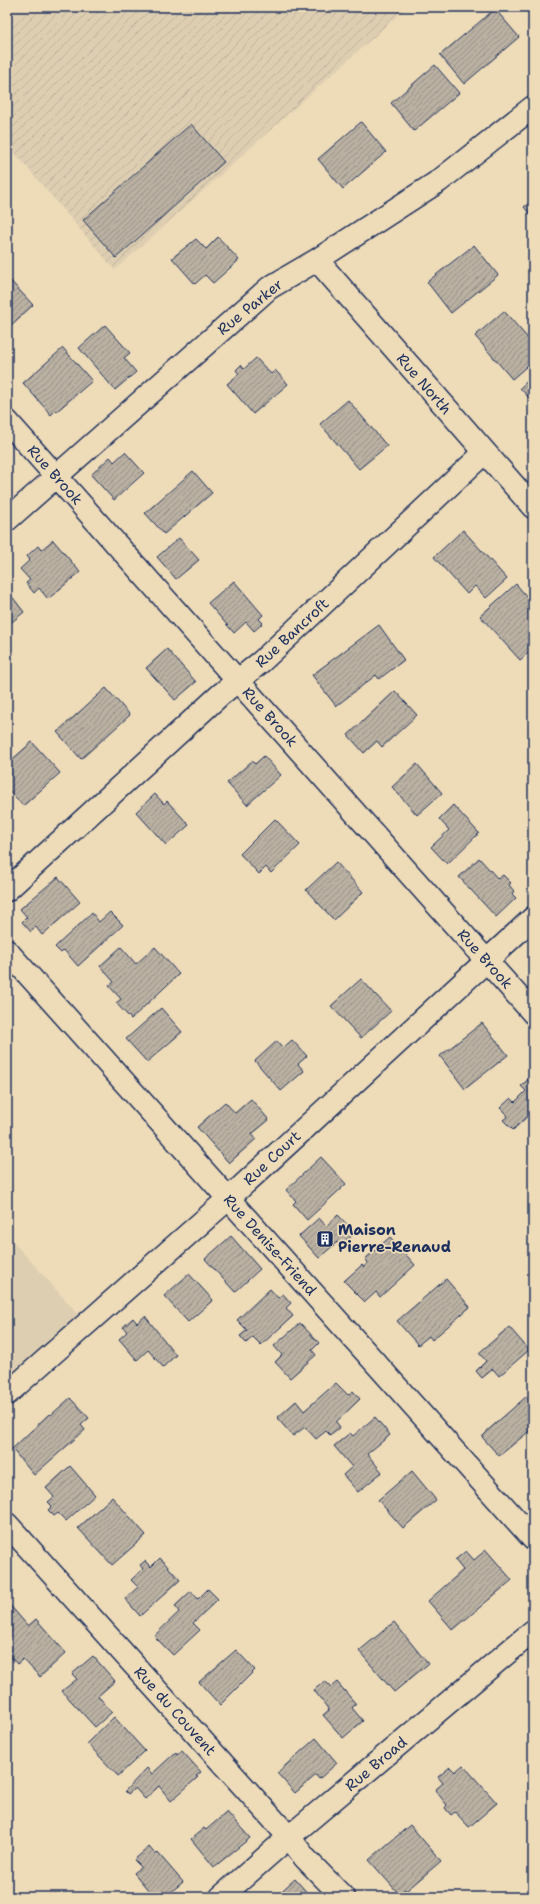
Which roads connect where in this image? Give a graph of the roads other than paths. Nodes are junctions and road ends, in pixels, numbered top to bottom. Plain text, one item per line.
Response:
1 (533, 107) edge
2 (317, 260) junction
3 (7, 421) edge
4 (484, 453) junction
5 (56, 476) junction
6 (533, 508) edge
7 (7, 520) edge
8 (239, 681) junction
9 (7, 890) edge
10 (533, 918) edge
11 (7, 951) edge
12 (487, 960) junction
13 (533, 1013) edge
14 (228, 1199) junction
15 (7, 1394) edge
16 (7, 1524) edge
17 (533, 1539) edge
18 (533, 1631) edge
19 (289, 1837) junction
20 (221, 1897) edge
21 (343, 1897) edge

1 - 2 street, Rue Parker
2 - 4 street, Rue North
2 - 5 street, Rue Parker
3 - 5 street, Rue Brook
4 - 6 street, Rue North
4 - 8 street, Rue Bancroft
5 - 7 street, Rue Parker
5 - 8 street, Rue Brook
8 - 9 street, Rue Bancroft
8 - 12 street, Rue Brook
10 - 12 street, Rue Court
11 - 14 street, Rue Denise-Friend
12 - 13 street, Rue Brook
12 - 14 street, Rue Court
14 - 15 street, Rue Court
14 - 17 street, Rue Denise-Friend
16 - 19 street, Rue du Couvent
18 - 19 street, Rue Broad
19 - 20 street, Rue Broad
19 - 21 street, Rue du Couvent

